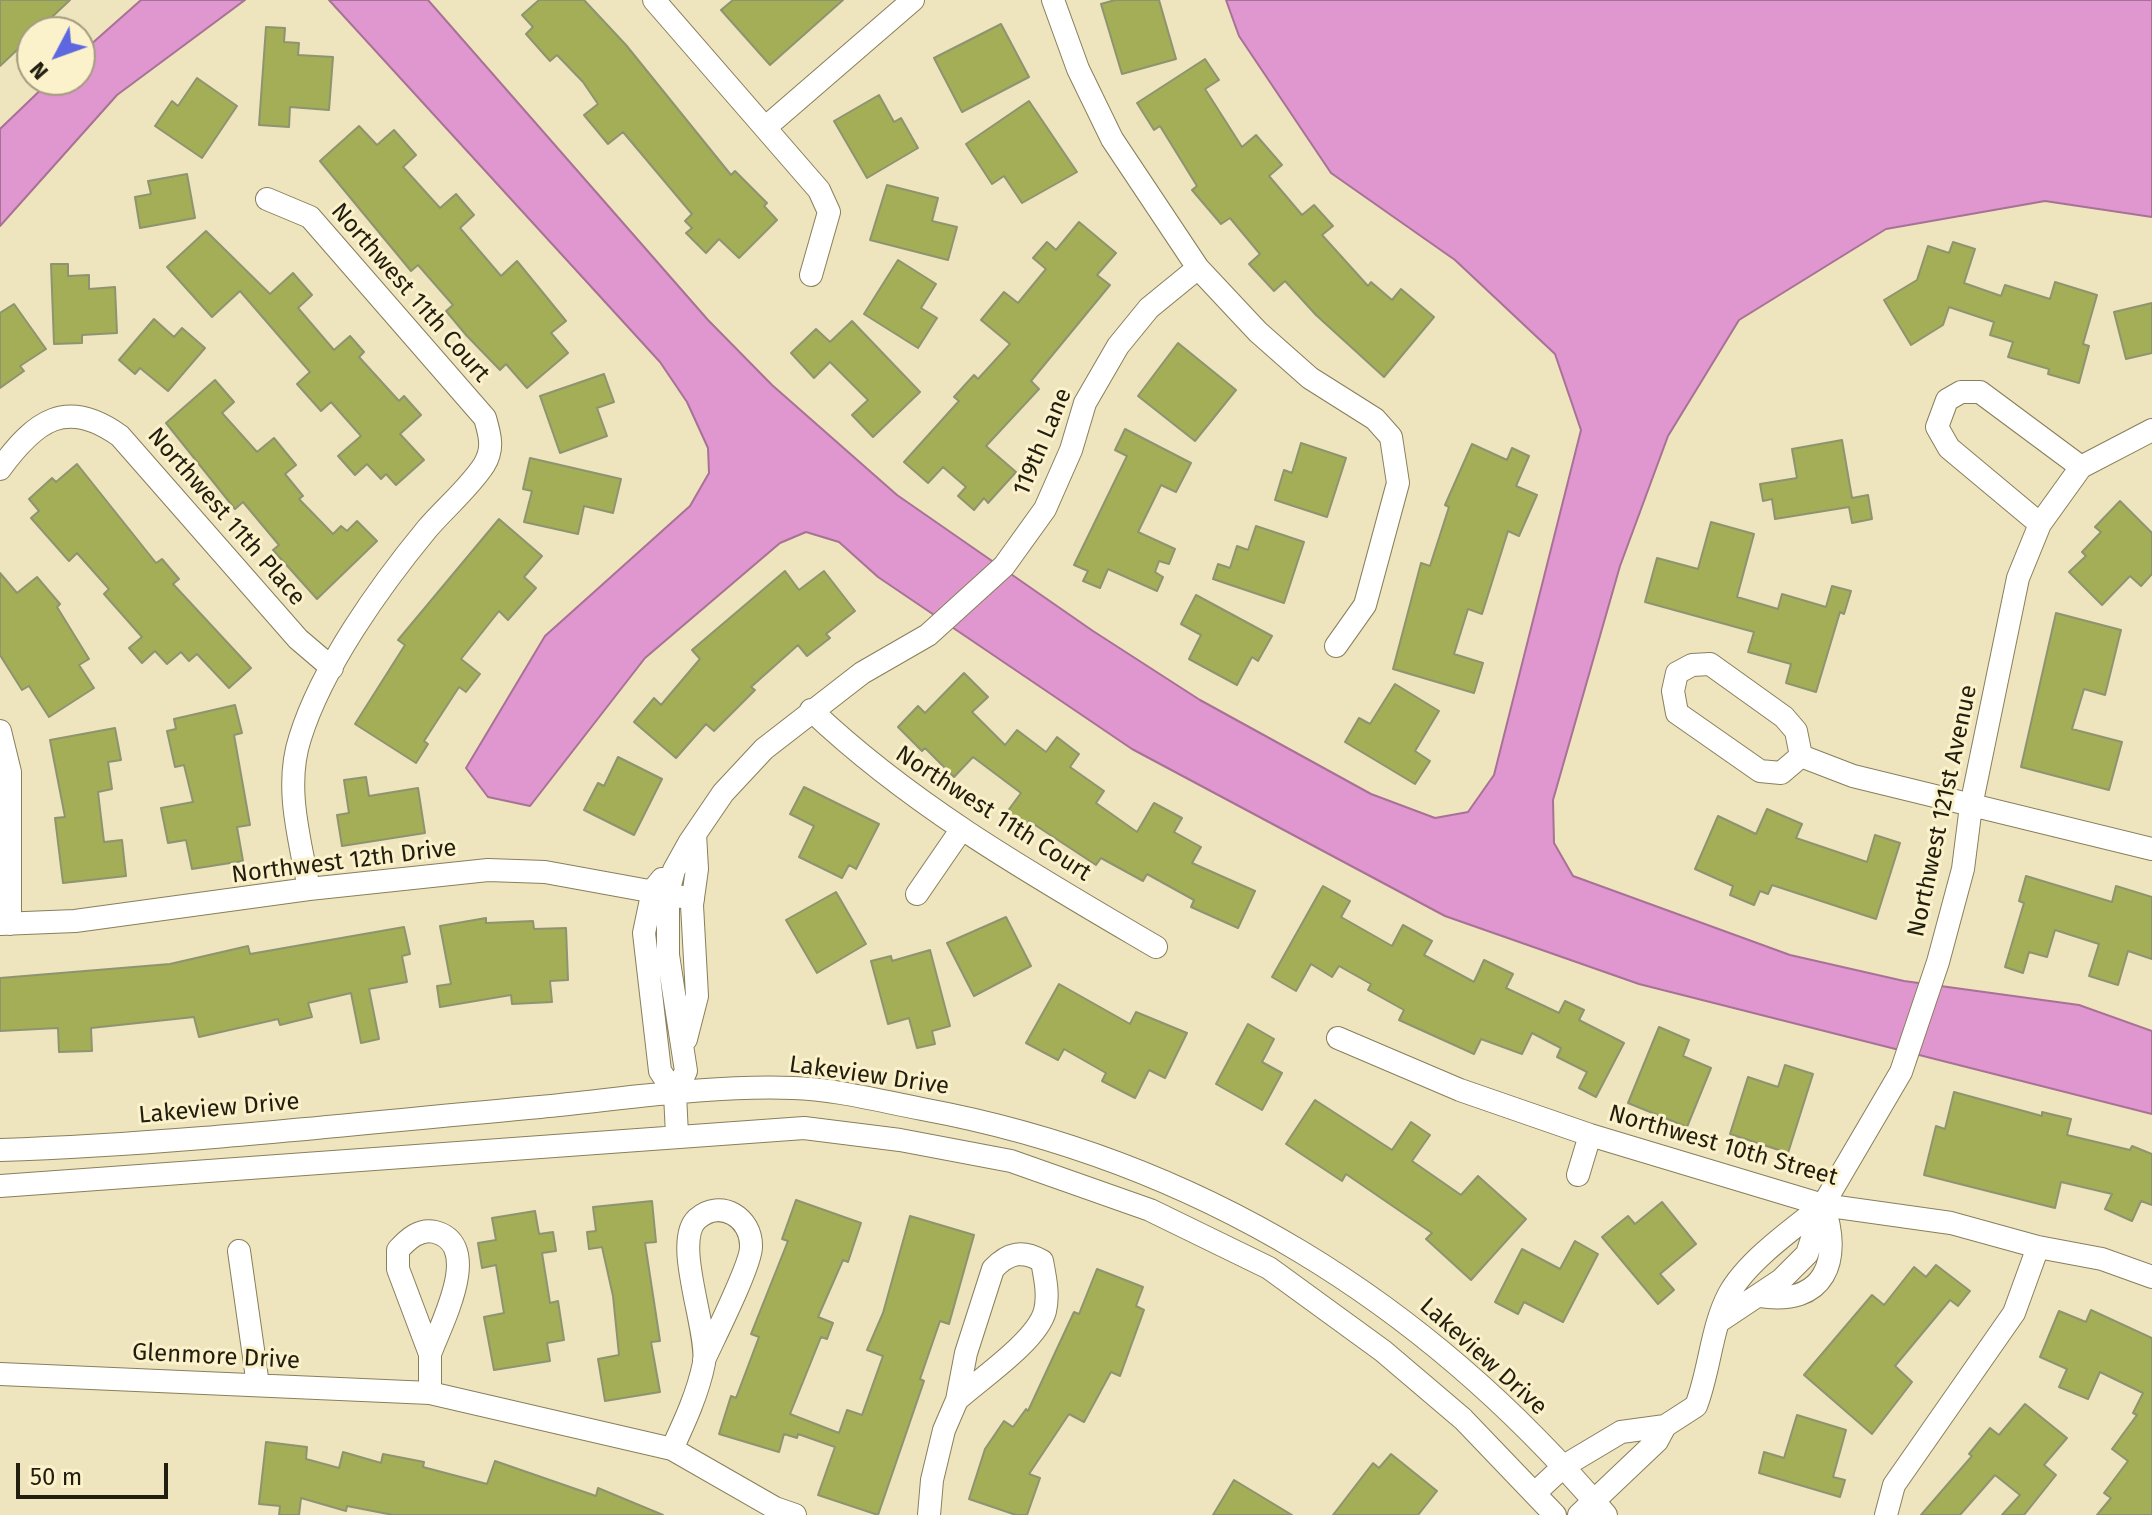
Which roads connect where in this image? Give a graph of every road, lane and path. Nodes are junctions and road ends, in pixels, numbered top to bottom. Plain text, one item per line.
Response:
1 (654, 0) edge
2 (913, 0) edge
3 (1053, 0) edge
4 (766, 127) junction
5 (267, 199) dead end
6 (1198, 268) junction
7 (811, 275) dead end
8 (2152, 430) edge
9 (2081, 467) junction
10 (0, 469) edge
11 (2040, 524) junction
12 (1336, 646) dead end
13 (332, 668) junction
14 (811, 710) junction
15 (0, 731) edge
16 (1801, 756) junction
17 (1971, 806) junction
18 (961, 830) junction
19 (692, 838) junction
20 (2152, 849) edge
21 (309, 889) junction
22 (660, 891) junction
23 (917, 894) dead end
24 (693, 899) junction
25 (5, 924) edge
26 (1156, 947) dead end
27 (1338, 1038) dead end
28 (684, 1051) junction
29 (675, 1094) junction
30 (677, 1135) junction
31 (1590, 1135) junction
32 (0, 1150) edge
33 (1578, 1175) dead end
34 (0, 1186) edge
35 (1823, 1205) junction
36 (2038, 1247) junction
37 (239, 1251) dead end
38 (2152, 1277) edge
39 (1718, 1322) junction
40 (430, 1354) junction
41 (704, 1360) junction
42 (0, 1374) edge
43 (258, 1385) junction
44 (430, 1393) junction
45 (957, 1400) junction
46 (1665, 1426) junction
47 (672, 1449) junction
48 (1564, 1466) junction
49 (1536, 1492) junction
50 (1593, 1510) edge
51 (1885, 1513) edge
52 (795, 1515) edge
53 (929, 1515) edge
54 (1555, 1515) edge

1 - 4 street
2 - 4 street
3 - 6 street
4 - 7 street
5 - 13 street, Northwest 11th Court
6 - 12 street
6 - 14 street, 119th Lane
8 - 9 street
9 - 11 street, Northwest 121st Avenue
9 - 11 street
10 - 13 street, Northwest 11th Place
11 - 17 street, Northwest 121st Avenue
13 - 21 street
14 - 18 street, Northwest 11th Court
14 - 19 street, 119th Lane
15 - 25 street
16 - 16 street
16 - 17 street
17 - 20 street
17 - 35 street, Northwest 121st Avenue
18 - 23 street
18 - 26 street, Northwest 11th Court
19 - 22 street, 119th Lane
19 - 24 street
21 - 22 street, Northwest 12th Drive
21 - 25 street, Northwest 12th Drive
22 - 24 street, Northwest 12th Drive
22 - 28 street
22 - 29 street
24 - 28 street
27 - 31 street, Northwest 10th Street
28 - 29 street
29 - 30 street
29 - 32 street, Lakeview Drive
29 - 48 street, Lakeview Drive
30 - 34 street
30 - 49 street
31 - 33 street
31 - 35 street, Northwest 10th Street
35 - 36 street, Northwest 10th Street
35 - 39 street, Northwest 121st Avenue
35 - 39 street
36 - 38 street, Northwest 10th Street
36 - 51 street
37 - 43 street
39 - 46 street, Northwest 121st Avenue
40 - 40 street
40 - 44 street
41 - 41 street
41 - 47 street
42 - 43 street, Glenmore Drive
43 - 44 street, Glenmore Drive
44 - 47 street, Glenmore Drive
45 - 45 street
45 - 53 street
46 - 48 street, Northwest 121st Avenue
46 - 50 street, Northwest 121st Avenue
47 - 52 street, Glenmore Drive
48 - 49 street, Northwest 121st Avenue
48 - 50 street, Lakeview Drive
49 - 54 street

